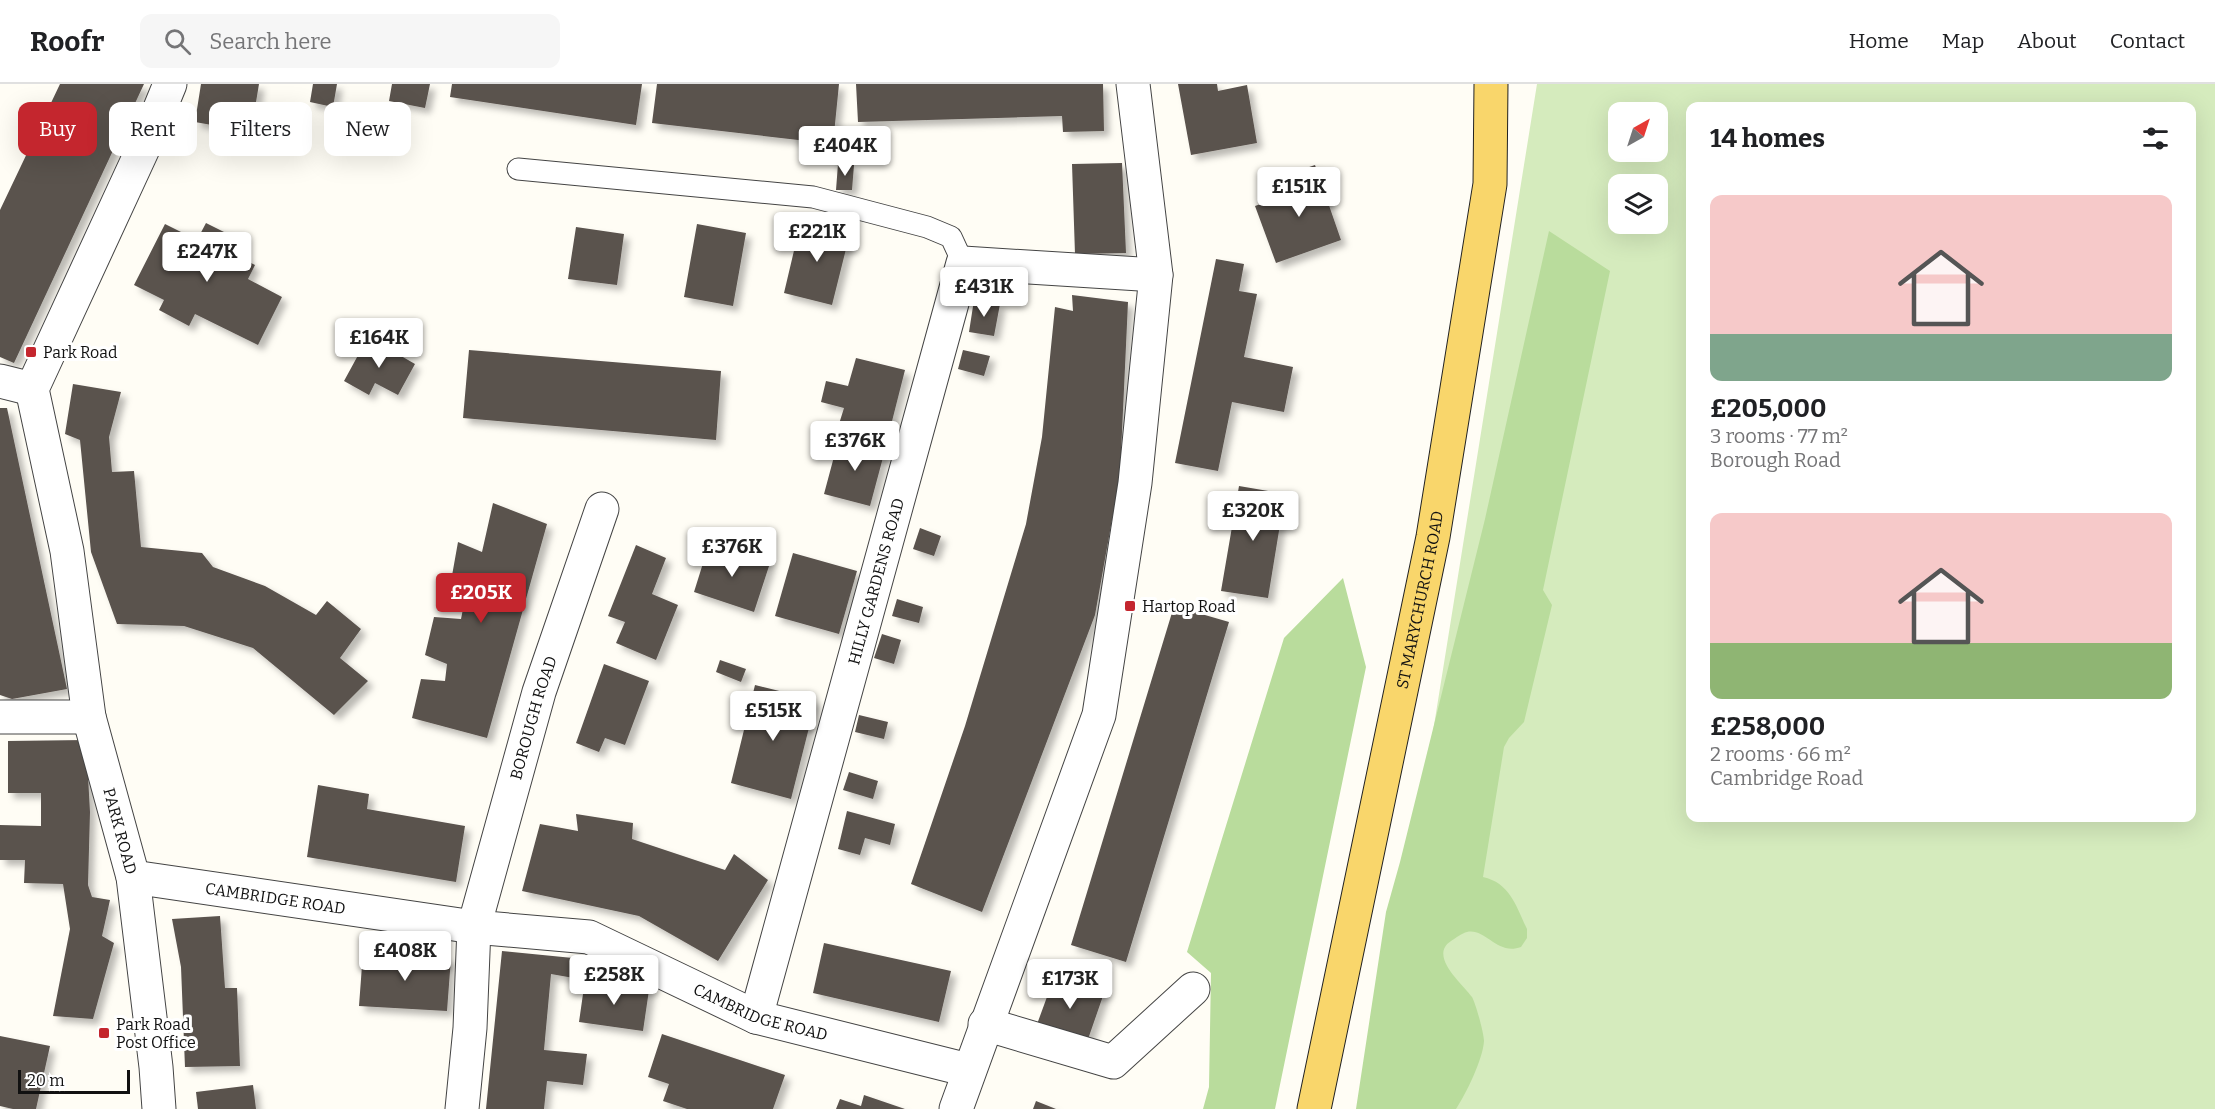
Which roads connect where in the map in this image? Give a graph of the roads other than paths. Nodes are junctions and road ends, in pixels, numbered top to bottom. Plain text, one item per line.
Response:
1 (170, 84) edge
2 (1133, 84) edge
3 (1491, 84) edge
4 (518, 169) dead end
5 (963, 263) junction
6 (1156, 275) junction
7 (0, 381) edge
8 (32, 389) junction
9 (602, 509) dead end
10 (0, 717) edge
11 (88, 717) junction
12 (133, 877) junction
13 (474, 927) junction
14 (1193, 989) dead end
15 (756, 1017) junction
16 (985, 1024) junction
17 (968, 1070) junction
18 (159, 1109) edge
19 (462, 1109) edge
20 (956, 1109) edge
21 (1314, 1109) edge

1 - 8 street
2 - 6 street
3 - 21 main road, ST MARYCHURCH ROAD
4 - 5 lane
5 - 6 street
5 - 15 street, HILLY GARDENS ROAD
6 - 16 street
7 - 8 street
8 - 11 street, PARK ROAD
9 - 13 street, BOROUGH ROAD
10 - 11 street
11 - 12 street, PARK ROAD
12 - 13 street, CAMBRIDGE ROAD
12 - 18 street, PARK ROAD
13 - 15 street, CAMBRIDGE ROAD
13 - 19 street, BOROUGH ROAD
14 - 16 street
15 - 17 street, CAMBRIDGE ROAD
16 - 17 street
17 - 20 street

